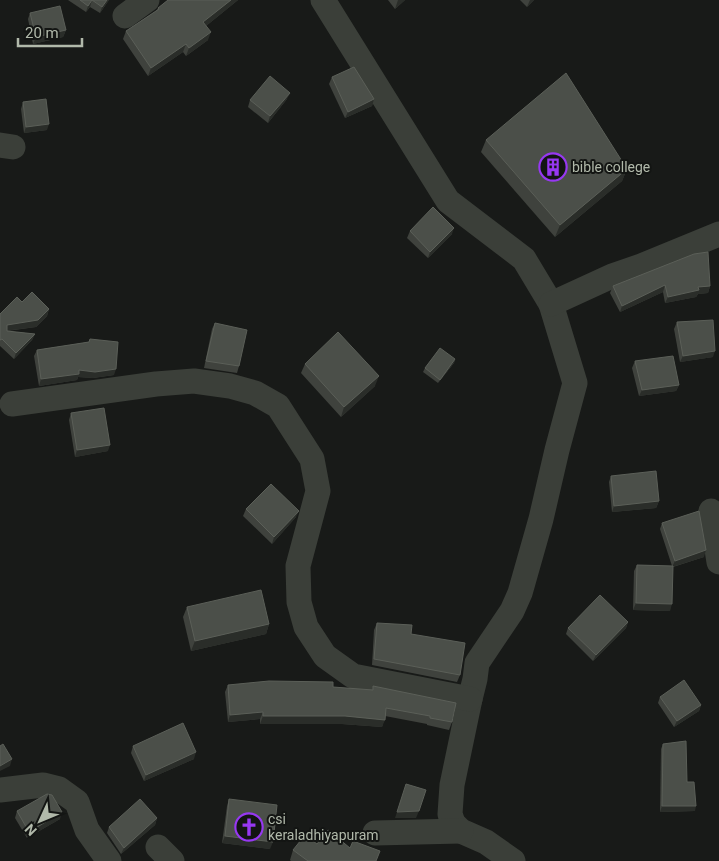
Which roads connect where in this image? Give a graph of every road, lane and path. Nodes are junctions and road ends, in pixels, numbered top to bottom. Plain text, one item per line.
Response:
1 (146, 0) edge
2 (323, 0) edge
3 (126, 16) dead end
4 (719, 234) edge
5 (551, 304) junction
6 (12, 404) dead end
7 (711, 511) dead end
8 (719, 562) edge
9 (470, 699) junction
10 (0, 790) edge
11 (461, 831) junction
12 (375, 832) dead end
13 (109, 861) edge
14 (513, 861) edge

1 - 3 street
2 - 5 street
4 - 5 street
5 - 9 street
6 - 9 street
7 - 8 street
9 - 11 street
10 - 13 street
11 - 12 street
11 - 14 street

